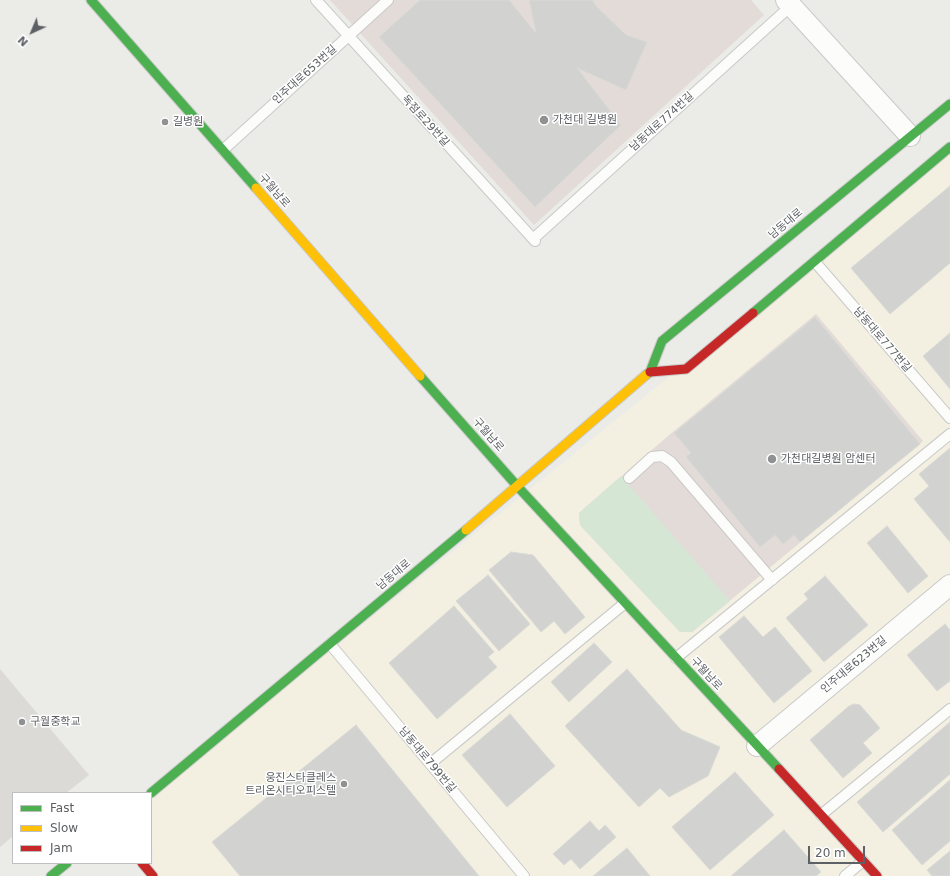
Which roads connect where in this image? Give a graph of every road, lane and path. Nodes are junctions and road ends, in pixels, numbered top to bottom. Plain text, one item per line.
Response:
1 (91, 0) edge
2 (316, 0) edge
3 (388, 0) edge
4 (791, 2) edge
5 (348, 36) junction
6 (950, 104) edge
7 (910, 136) junction
8 (950, 147) edge
9 (222, 150) junction
10 (534, 240) joint
11 (815, 262) junction
12 (650, 372) junction
13 (950, 418) edge
14 (950, 434) edge
15 (629, 478) dead end
16 (518, 487) junction
17 (772, 580) junction
18 (950, 585) edge
19 (625, 603) junction
20 (330, 644) junction
21 (676, 658) junction
22 (950, 708) edge
23 (757, 746) junction
24 (430, 764) junction
25 (152, 792) edge
26 (821, 815) junction
27 (863, 861) junction
28 (65, 864) edge
29 (143, 864) edge
30 (51, 876) edge
31 (153, 876) edge
32 (524, 876) edge
33 (845, 876) edge
34 (877, 876) edge

1 - 9 main road, 구월남로
2 - 5 lane, 독점로29번길
3 - 5 lane, 인주대로653번길
4 - 7 street, 남동대로774번길
4 - 10 lane, 남동대로774번길
5 - 9 lane, 인주대로653번길
5 - 10 lane, 독점로29번길
6 - 7 main road, 남동대로
7 - 12 main road, 남동대로
8 - 11 main road
9 - 16 main road, 구월남로
11 - 12 main road
11 - 13 lane, 남동대로777번길
12 - 16 main road, 남동대로
14 - 17 lane
15 - 17 lane
16 - 19 main road, 구월남로
16 - 20 main road, 남동대로
17 - 21 lane
18 - 23 street, 인주대로623번길
19 - 21 main road, 구월남로
19 - 24 lane
20 - 24 lane, 남동대로799번길
20 - 25 main road, 남동대로
21 - 23 main road, 구월남로
22 - 26 lane
23 - 26 main road, 구월남로
24 - 32 lane, 남동대로799번길
26 - 27 main road, 구월남로
27 - 33 lane
27 - 34 main road, 구월남로
28 - 30 main road
29 - 31 main road

